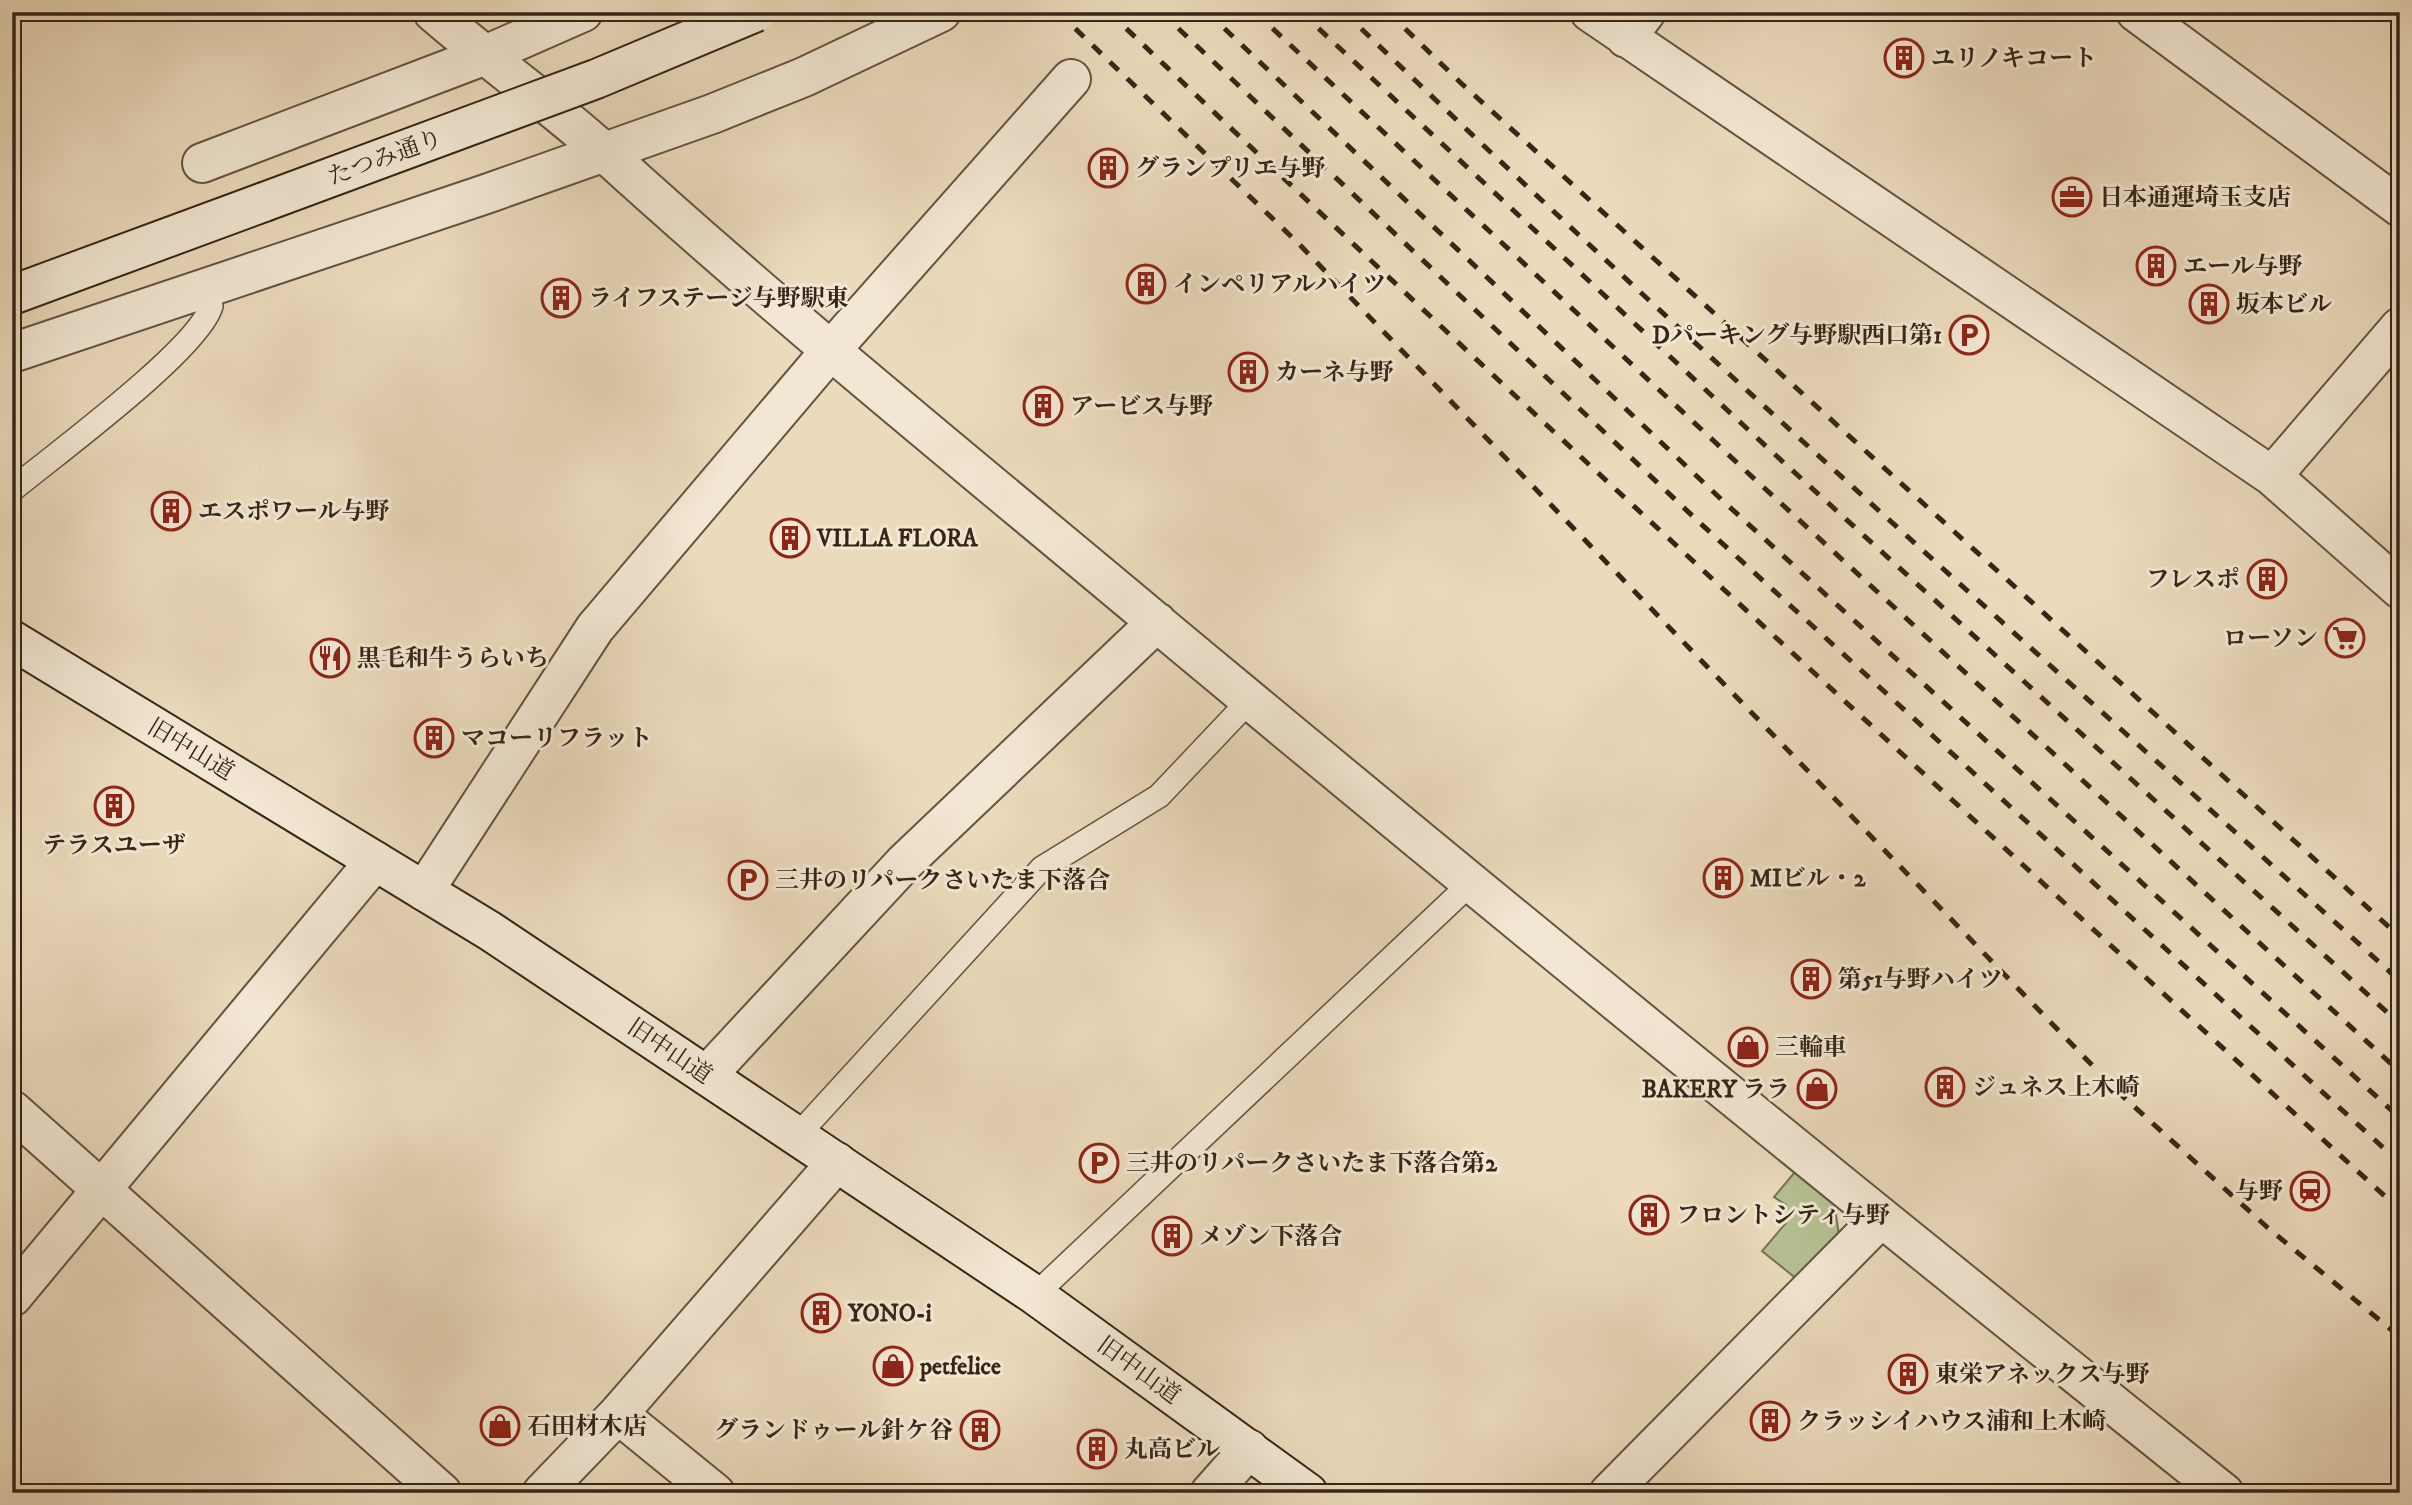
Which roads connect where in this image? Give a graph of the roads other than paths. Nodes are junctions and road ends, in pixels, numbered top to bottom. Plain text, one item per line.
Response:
1 (433, 12) edge
2 (583, 12) edge
3 (756, 12) edge
4 (941, 12) edge
5 (1590, 12) edge
6 (2136, 12) edge
7 (1636, 25) edge
8 (483, 56) junction
9 (1071, 79) dead end
10 (604, 153) junction
11 (202, 163) dead end
12 (2400, 207) edge
13 (205, 286) junction
14 (12, 295) edge
15 (2400, 327) edge
16 (831, 350) junction
17 (12, 353) edge
18 (2272, 476) junction
19 (12, 490) edge
20 (2400, 589) edge
21 (1157, 622) junction
22 (12, 640) edge
23 (1250, 700) junction
24 (376, 861) junction
25 (1472, 882) junction
26 (424, 891) junction
27 (707, 1076) junction
28 (12, 1110) edge
29 (797, 1136) junction
30 (836, 1162) junction
31 (104, 1189) junction
32 (1881, 1218) junction
33 (1035, 1295) junction
34 (12, 1297) edge
35 (618, 1414) junction
36 (1249, 1449) junction
37 (442, 1493) edge
38 (542, 1493) edge
39 (715, 1493) edge
40 (1210, 1493) edge
41 (1308, 1493) edge
42 (1609, 1493) edge
43 (2224, 1493) edge

1 - 8 street
2 - 8 street
3 - 14 street, たつみ通り, bridge
4 - 10 street
5 - 7 street
6 - 12 street
7 - 18 street
8 - 10 street
8 - 11 street
9 - 16 street
10 - 13 street
10 - 16 street
13 - 17 street
13 - 19 lane
15 - 18 street
16 - 21 street
16 - 26 street
18 - 20 street
21 - 23 street
21 - 27 street
22 - 24 street, 旧中山道
23 - 25 street
23 - 29 lane
24 - 26 street, 旧中山道
24 - 31 street
25 - 32 street
25 - 33 lane
26 - 27 street, 旧中山道
27 - 29 street, 旧中山道
28 - 31 street
29 - 30 street, 旧中山道
30 - 33 street, 旧中山道
30 - 35 street
31 - 34 street
31 - 37 street
32 - 42 street
32 - 43 street
33 - 36 street, 旧中山道
35 - 38 street
35 - 39 street
36 - 40 street
36 - 41 street, 旧中山道

